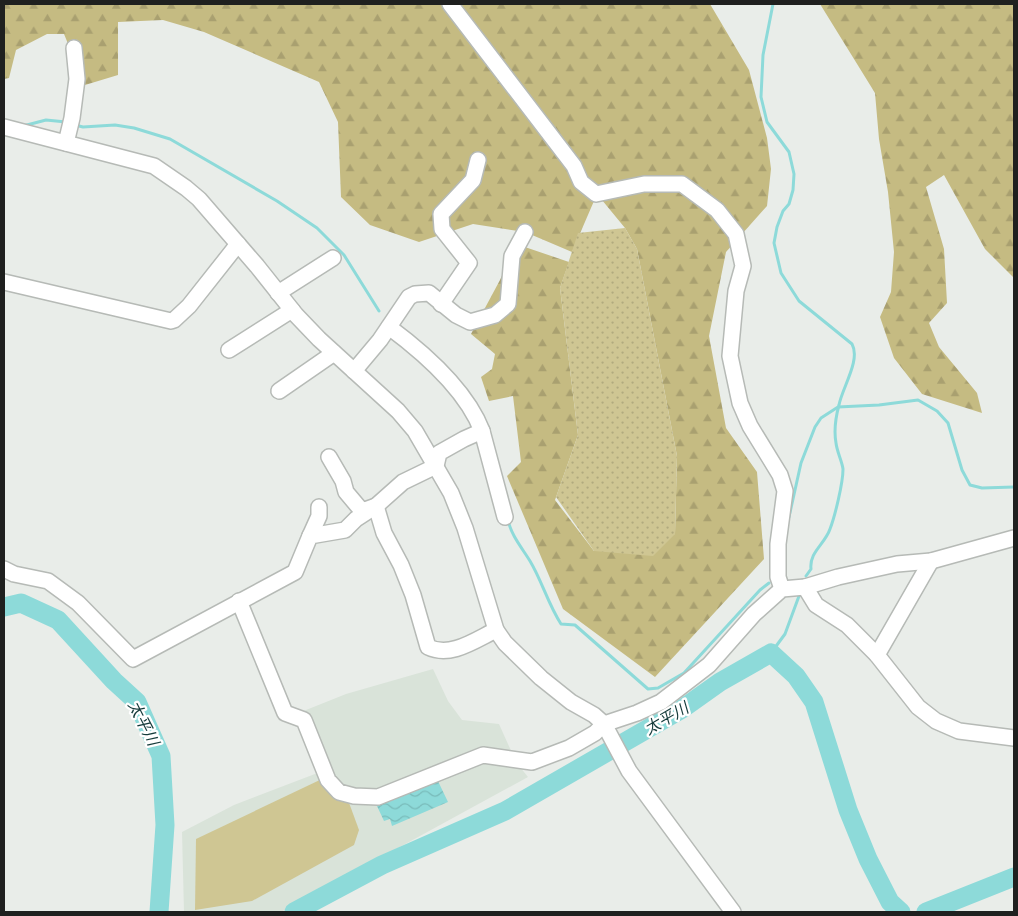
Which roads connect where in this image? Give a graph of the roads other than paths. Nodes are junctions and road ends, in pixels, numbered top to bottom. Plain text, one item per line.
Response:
1 (450, 4) edge
2 (74, 48) dead end
3 (4, 127) edge
4 (69, 130) junction
5 (478, 160) dead end
6 (525, 232) dead end
7 (238, 244) junction
8 (333, 258) dead end
9 (4, 282) edge
10 (278, 293) junction
11 (441, 304) junction
12 (292, 310) junction
13 (389, 327) junction
14 (229, 350) dead end
15 (334, 353) junction
16 (354, 371) junction
17 (279, 392) dead end
18 (482, 431) junction
19 (329, 457) dead end
20 (436, 466) junction
21 (376, 506) junction
22 (319, 507) dead end
23 (505, 517) dead end
24 (310, 536) junction
25 (1014, 538) edge
26 (931, 561) junction
27 (4, 569) edge
28 (805, 587) junction
29 (782, 589) junction
30 (239, 601) junction
31 (496, 630) junction
32 (877, 655) junction
33 (606, 727) junction
34 (1014, 738) edge
35 (733, 912) edge

1 - 29 street
2 - 4 street
3 - 4 street
4 - 7 street
5 - 11 street
6 - 11 street
7 - 9 street
7 - 10 street
8 - 10 street
10 - 12 street
11 - 13 street
12 - 14 street
12 - 15 street
13 - 16 street
13 - 18 street
15 - 16 street
15 - 17 street
16 - 20 street
18 - 20 street
18 - 23 street
19 - 21 street
20 - 21 street
20 - 31 street
21 - 24 street
21 - 31 street
22 - 24 street
24 - 30 street
25 - 26 street
26 - 28 street
26 - 32 street
27 - 30 street
28 - 29 street
28 - 32 street
29 - 33 street
30 - 33 street
31 - 33 street
32 - 34 street
33 - 35 street

